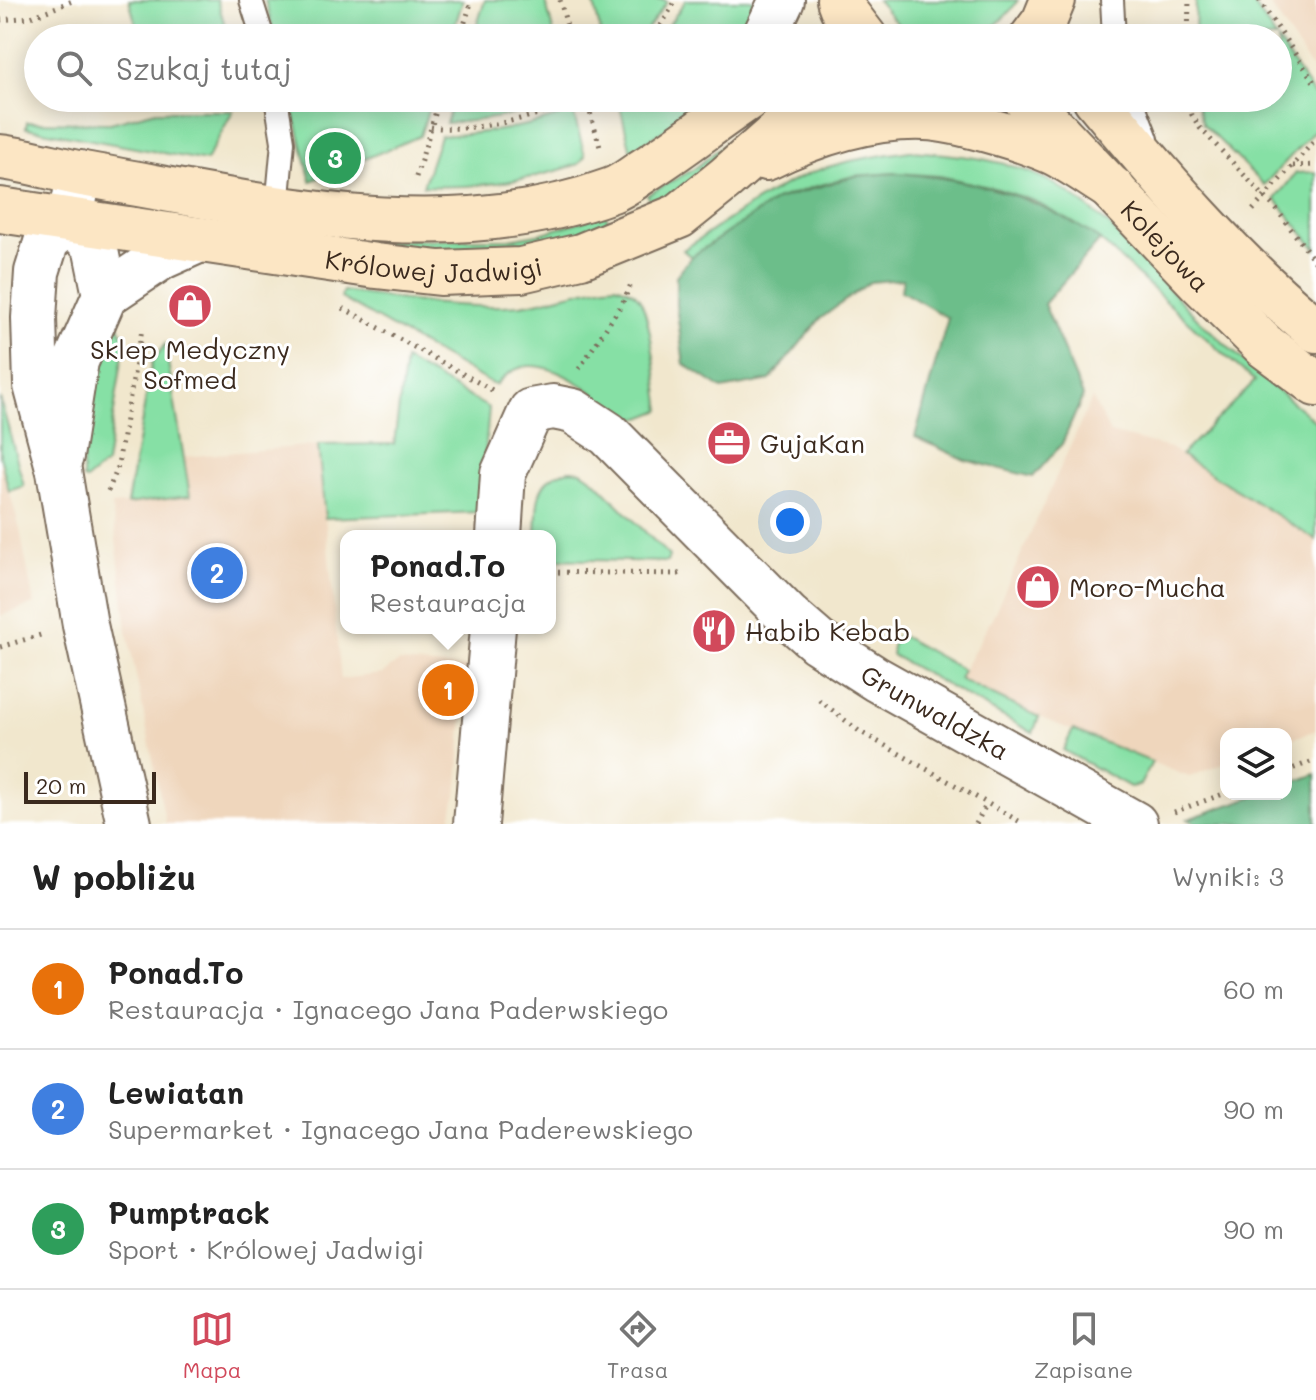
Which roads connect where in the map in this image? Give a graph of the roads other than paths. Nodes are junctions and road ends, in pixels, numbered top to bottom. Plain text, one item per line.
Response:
1 (251, 0) edge
2 (782, 0) edge
3 (1112, 0) edge
4 (259, 24) edge
5 (771, 24) edge
6 (1113, 24) edge
7 (278, 112) edge
8 (723, 112) edge
9 (801, 112) edge
10 (1039, 112) edge
11 (1106, 112) edge
12 (1136, 112) edge
13 (0, 157) edge
14 (79, 173) junction
15 (725, 179) junction
16 (1163, 181) junction
17 (1113, 189) junction
18 (277, 208) junction
19 (0, 210) edge
20 (71, 222) junction
21 (200, 240) junction
22 (105, 295) junction
23 (0, 323) edge
24 (1316, 330) edge
25 (1316, 384) edge
26 (36, 385) junction
27 (59, 471) junction
28 (499, 530) edge
29 (492, 634) edge
30 (1151, 819) edge
31 (129, 824) edge
32 (476, 824) edge

1 - 4 lane
2 - 5 street
3 - 6 lane
7 - 18 lane
8 - 18 street, Królowej Jadwigi
9 - 15 street, Królowej Jadwigi
10 - 17 street, Kolejowa
11 - 16 street, Kolejowa
12 - 16 lane
13 - 14 street, Królowej Jadwigi
14 - 18 street, Królowej Jadwigi
14 - 20 street
15 - 17 street
15 - 21 street, Królowej Jadwigi
16 - 24 street, Kolejowa
17 - 25 street, Kolejowa
19 - 20 street, Królowej Jadwigi
20 - 21 street, Królowej Jadwigi
20 - 22 street
20 - 26 street
21 - 22 street
22 - 27 street
23 - 26 street
26 - 27 street
27 - 31 street
28 - 30 street, Grunwaldzka
29 - 32 street

